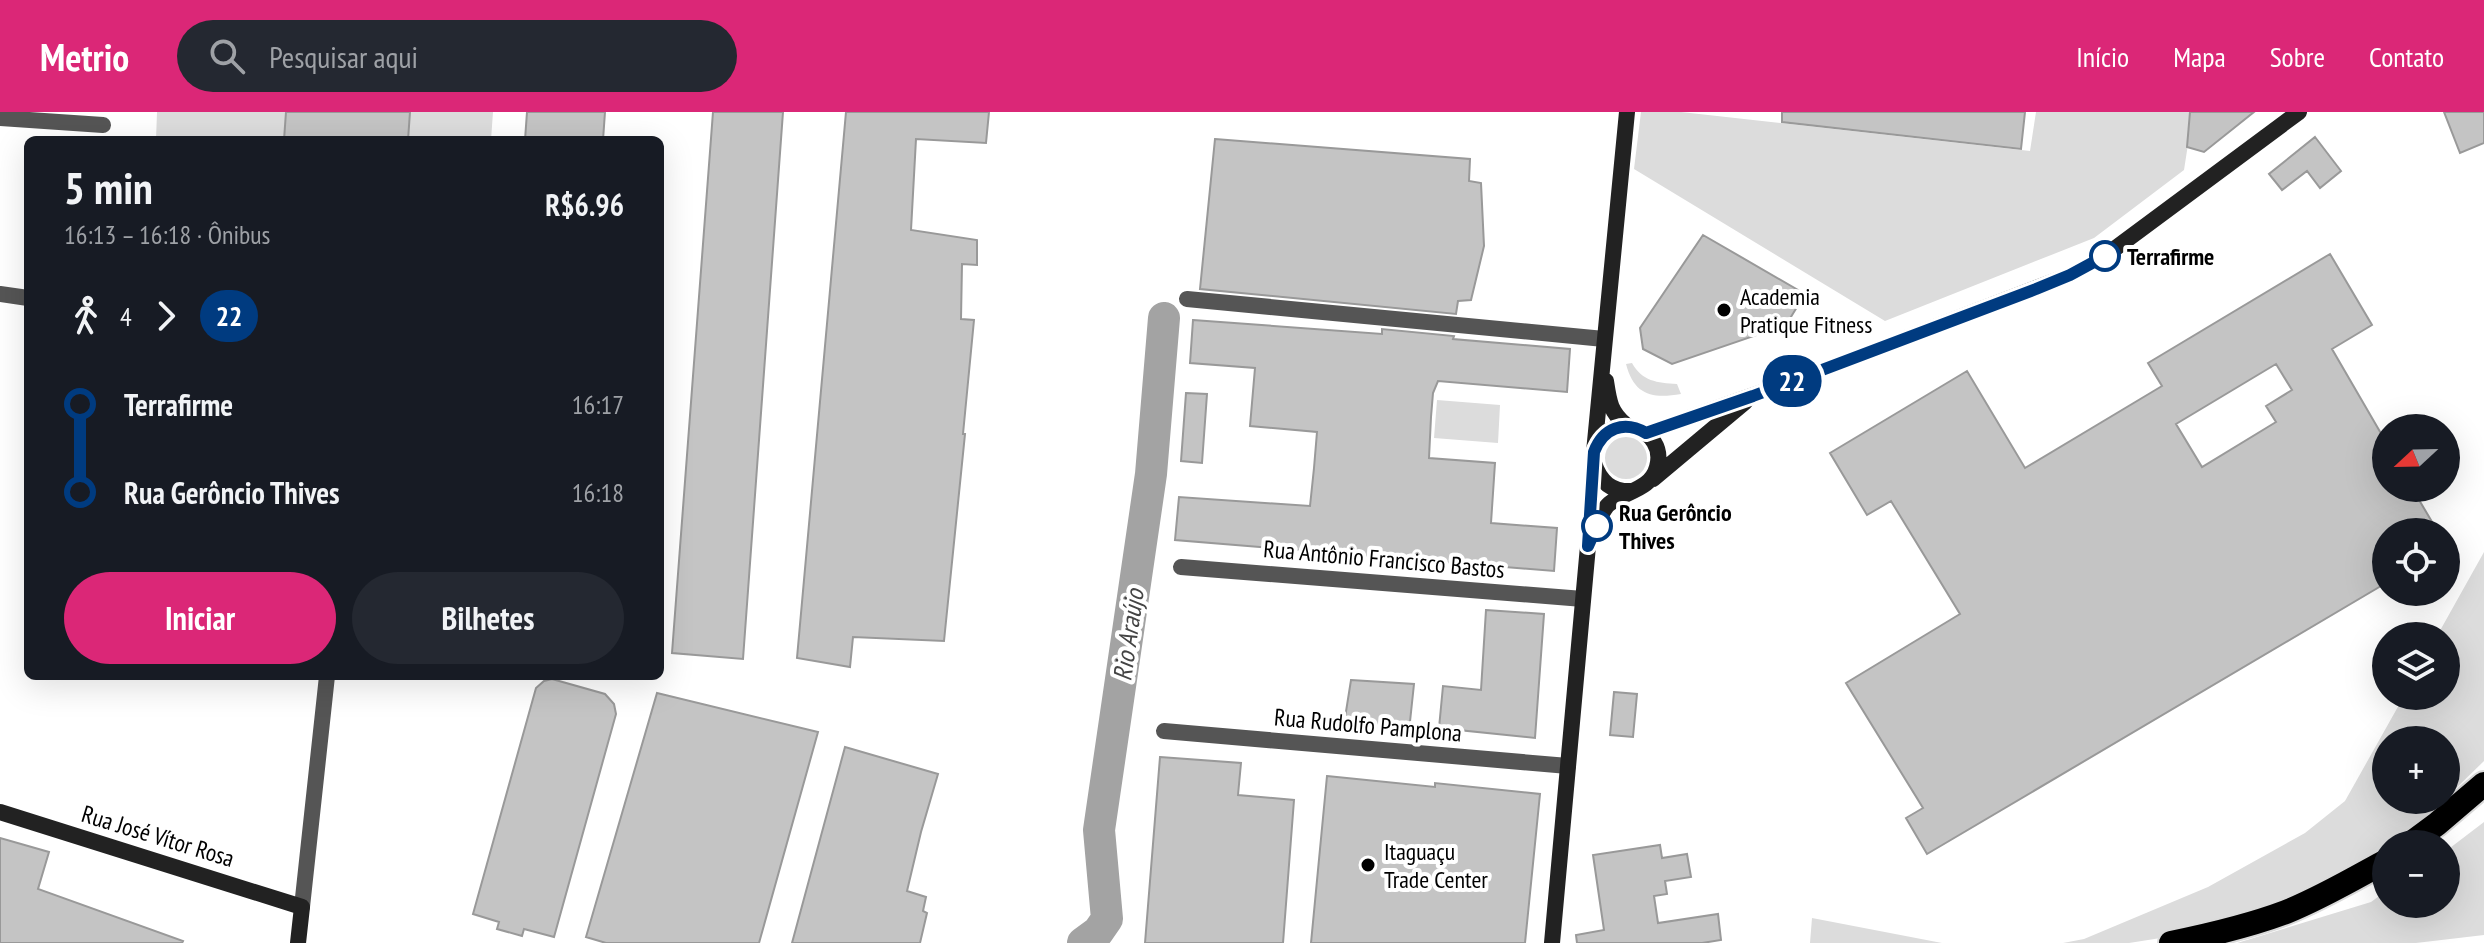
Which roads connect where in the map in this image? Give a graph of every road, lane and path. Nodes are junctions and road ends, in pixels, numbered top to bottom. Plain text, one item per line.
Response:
1 (1627, 112) edge
2 (2299, 112) edge
3 (0, 118) edge
4 (103, 125) dead end
5 (0, 294) edge
6 (24, 297) edge
7 (1187, 299) dead end
8 (1604, 347) junction
9 (1753, 396) junction
10 (1626, 425) junction
11 (1646, 433) junction
12 (1594, 458) junction
13 (1650, 481) junction
14 (1634, 490) junction
15 (1588, 546) junction
16 (1181, 567) dead end
17 (1583, 599) junction
18 (327, 680) edge
19 (1164, 731) dead end
20 (1568, 766) junction
21 (2484, 784) edge
22 (0, 812) edge
23 (2429, 830) edge
24 (2372, 869) edge
25 (302, 907) junction
26 (298, 943) edge
27 (1552, 943) edge
28 (2171, 943) edge

1 - 8 main road
2 - 9 main road
3 - 4 street
5 - 6 street
7 - 8 street
8 - 10 main road
8 - 12 main road
9 - 11 main road
9 - 13 main road
10 - 11 main road
10 - 12 main road
11 - 13 main road
12 - 14 main road
12 - 15 main road
13 - 14 main road
14 - 15 main road
15 - 17 main road
16 - 17 street, Rua Antônio Francisco Bastos
17 - 20 main road
18 - 25 street
19 - 20 street, Rua Rudolfo Pamplona
20 - 27 main road
21 - 23 highway
22 - 25 main road, Rua José Vítor Rosa
24 - 28 highway
25 - 26 main road

